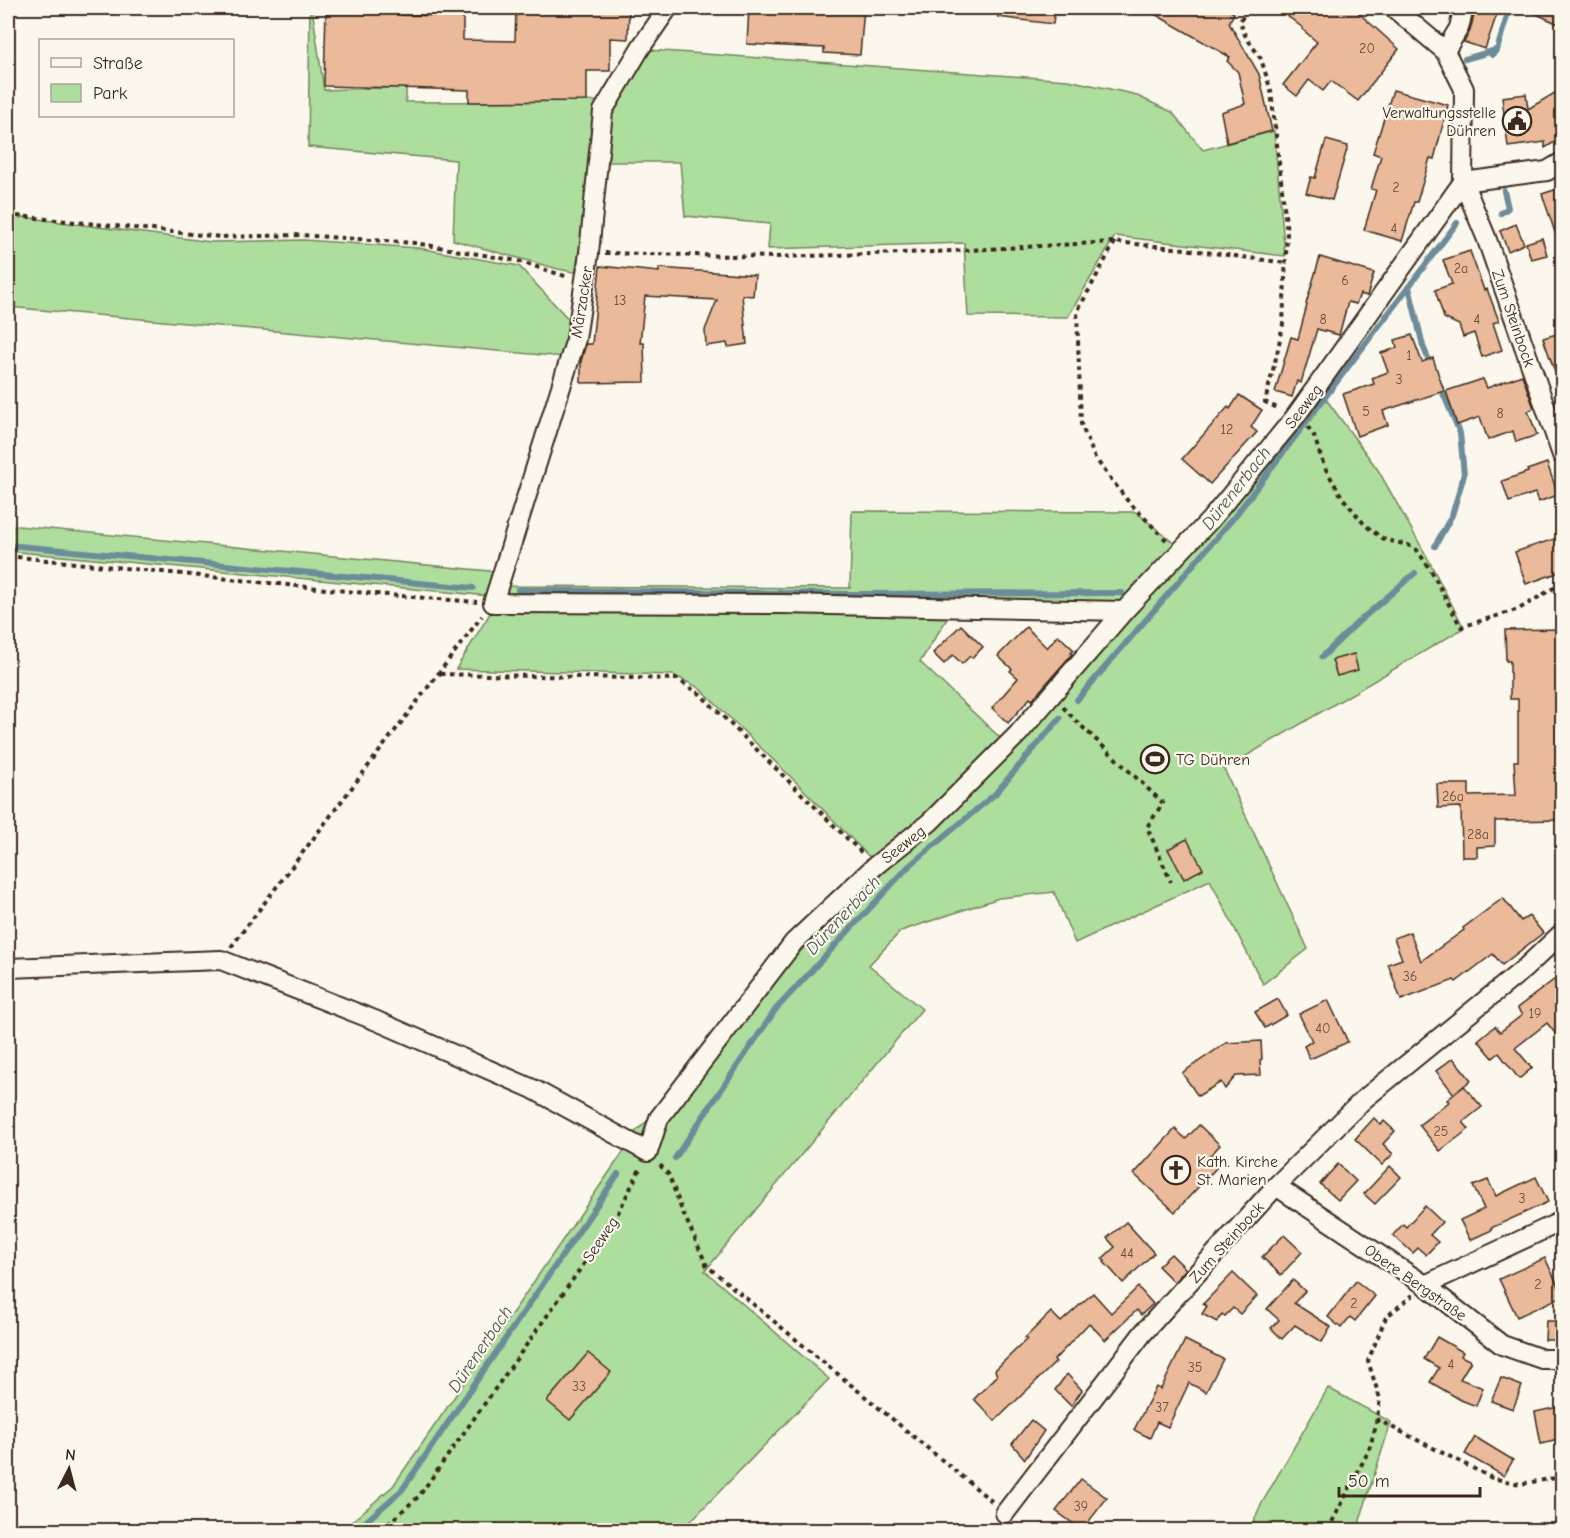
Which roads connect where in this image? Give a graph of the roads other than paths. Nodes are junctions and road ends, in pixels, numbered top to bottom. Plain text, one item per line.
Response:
1 (668, 8) edge
2 (1394, 8) edge
3 (1464, 8) edge
4 (1445, 51) junction
5 (1563, 162) edge
6 (1463, 182) junction
7 (1563, 455) edge
8 (1124, 611) junction
9 (1563, 933) edge
10 (8, 968) edge
11 (1276, 1186) junction
12 (1563, 1221) edge
13 (1425, 1285) junction
14 (1563, 1359) edge
15 (1005, 1513) road end

1 - 8 street, Märzacker
2 - 4 street
3 - 4 street
4 - 6 street
5 - 6 street
6 - 7 street, Zum Steinbock
6 - 8 street, Seeweg
8 - 10 street, Seeweg
9 - 11 street, Zum Steinbock
11 - 13 street, Obere Bergstraße
11 - 15 street, Zum Steinbock
12 - 13 street
13 - 14 street, Obere Bergstraße

